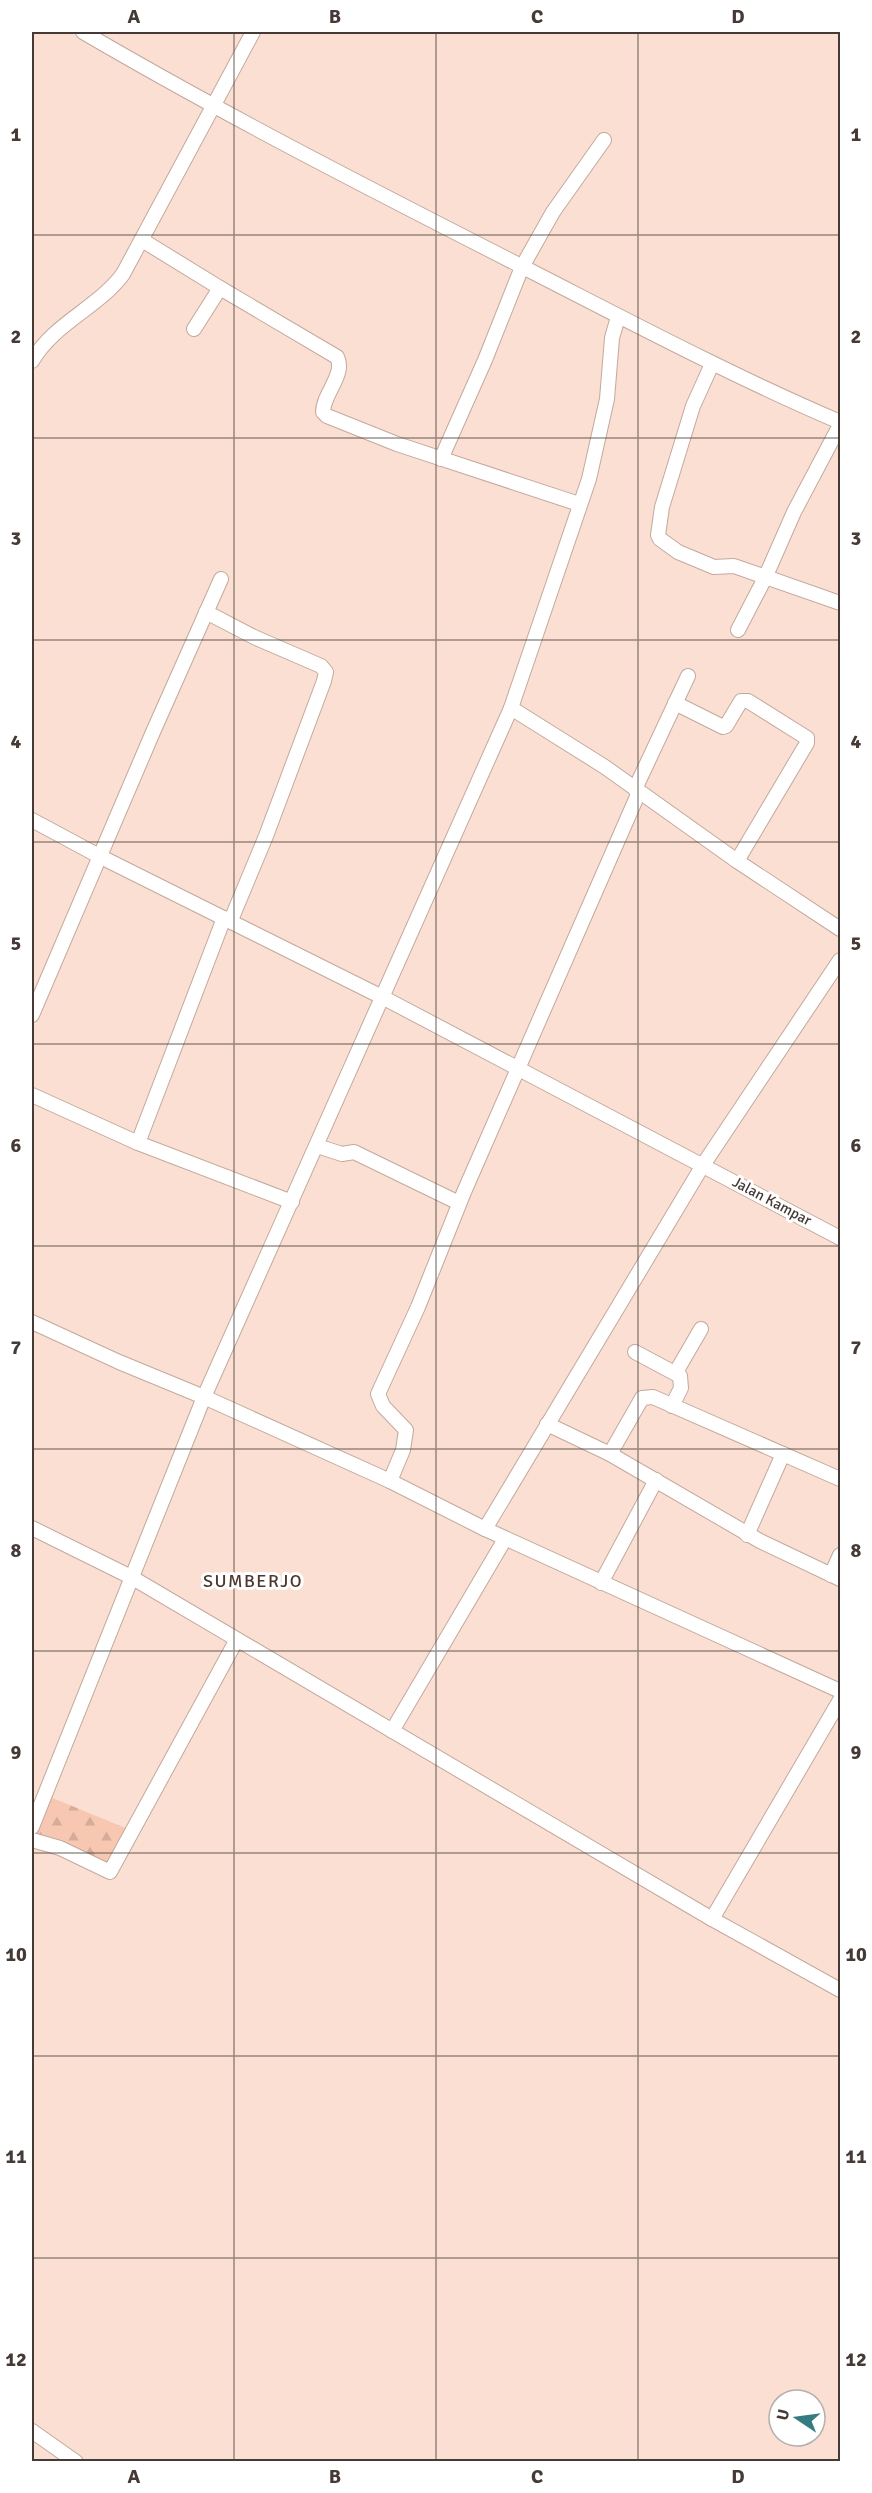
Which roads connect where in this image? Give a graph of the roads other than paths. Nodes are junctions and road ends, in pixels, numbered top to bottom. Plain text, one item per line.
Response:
1 (83, 32) edge
2 (253, 32) edge
3 (213, 105) junction
4 (604, 140) dead end
5 (142, 240) junction
6 (522, 267) junction
7 (220, 288) junction
8 (618, 317) junction
9 (194, 329) dead end
10 (32, 360) edge
11 (712, 364) junction
12 (840, 423) edge
13 (441, 459) junction
14 (579, 504) junction
15 (765, 578) junction
16 (221, 579) dead end
17 (840, 603) edge
18 (206, 612) junction
19 (738, 630) dead end
20 (688, 676) dead end
21 (675, 703) junction
22 (511, 708) junction
23 (637, 794) junction
24 (32, 819) edge
25 (99, 856) junction
26 (737, 861) junction
27 (227, 919) junction
28 (840, 929) edge
29 (840, 960) edge
30 (384, 998) junction
31 (32, 1015) edge
32 (518, 1067) junction
33 (32, 1095) edge
34 (138, 1143) junction
35 (317, 1146) junction
36 (703, 1165) junction
37 (292, 1202) junction
38 (459, 1203) junction
39 (840, 1238) edge
40 (32, 1322) edge
41 (701, 1329) dead end
42 (635, 1352) dead end
43 (676, 1372) junction
44 (204, 1397) junction
45 (672, 1406) junction
46 (546, 1424) junction
47 (610, 1454) junction
48 (783, 1454) junction
49 (840, 1479) edge
50 (656, 1480) junction
51 (390, 1481) junction
52 (32, 1528) edge
53 (485, 1529) junction
54 (747, 1535) junction
55 (505, 1539) junction
56 (840, 1555) edge
57 (131, 1577) junction
58 (836, 1577) edge
59 (601, 1583) junction
60 (236, 1641) junction
61 (840, 1691) edge
62 (840, 1700) edge
63 (392, 1731) junction
64 (32, 1827) edge
65 (32, 1840) edge
66 (712, 1919) junction
67 (840, 1990) edge
68 (32, 2431) edge
69 (76, 2462) edge

1 - 3 street
2 - 3 street
3 - 5 street
3 - 6 street
4 - 6 street
5 - 7 street
5 - 10 street
6 - 8 street
6 - 13 street
7 - 9 street
7 - 13 street
8 - 11 street
8 - 14 street
11 - 12 street
11 - 15 street
12 - 15 street
13 - 14 street
14 - 22 street
15 - 17 street
15 - 19 street
16 - 18 street
18 - 25 street
18 - 27 street
20 - 21 street
21 - 23 street
21 - 26 street
22 - 23 street
22 - 30 street
23 - 26 street
23 - 32 street
24 - 25 street, Jalan Kampar
25 - 27 street, Jalan Kampar
25 - 31 street
26 - 28 street
27 - 30 street, Jalan Kampar
27 - 34 street
29 - 36 street
30 - 32 street, Jalan Kampar
30 - 35 street
32 - 36 street, Jalan Kampar
32 - 38 street
33 - 34 street
34 - 37 street
35 - 37 street
35 - 38 street
36 - 39 street, Jalan Kampar
36 - 46 street
37 - 44 street
38 - 51 street
40 - 44 street
41 - 43 street
42 - 43 street
43 - 45 street
44 - 51 street
44 - 57 street
45 - 47 street
45 - 48 street
46 - 47 street
46 - 53 street
47 - 50 street
48 - 49 street
48 - 54 street
50 - 54 street
50 - 59 street
51 - 53 street
52 - 57 street
53 - 55 street
54 - 58 street
55 - 59 street
55 - 63 street
56 - 58 street
57 - 60 street
57 - 64 street
59 - 61 street
60 - 63 street
60 - 65 street
62 - 66 street
63 - 66 street
66 - 67 street
68 - 69 street

